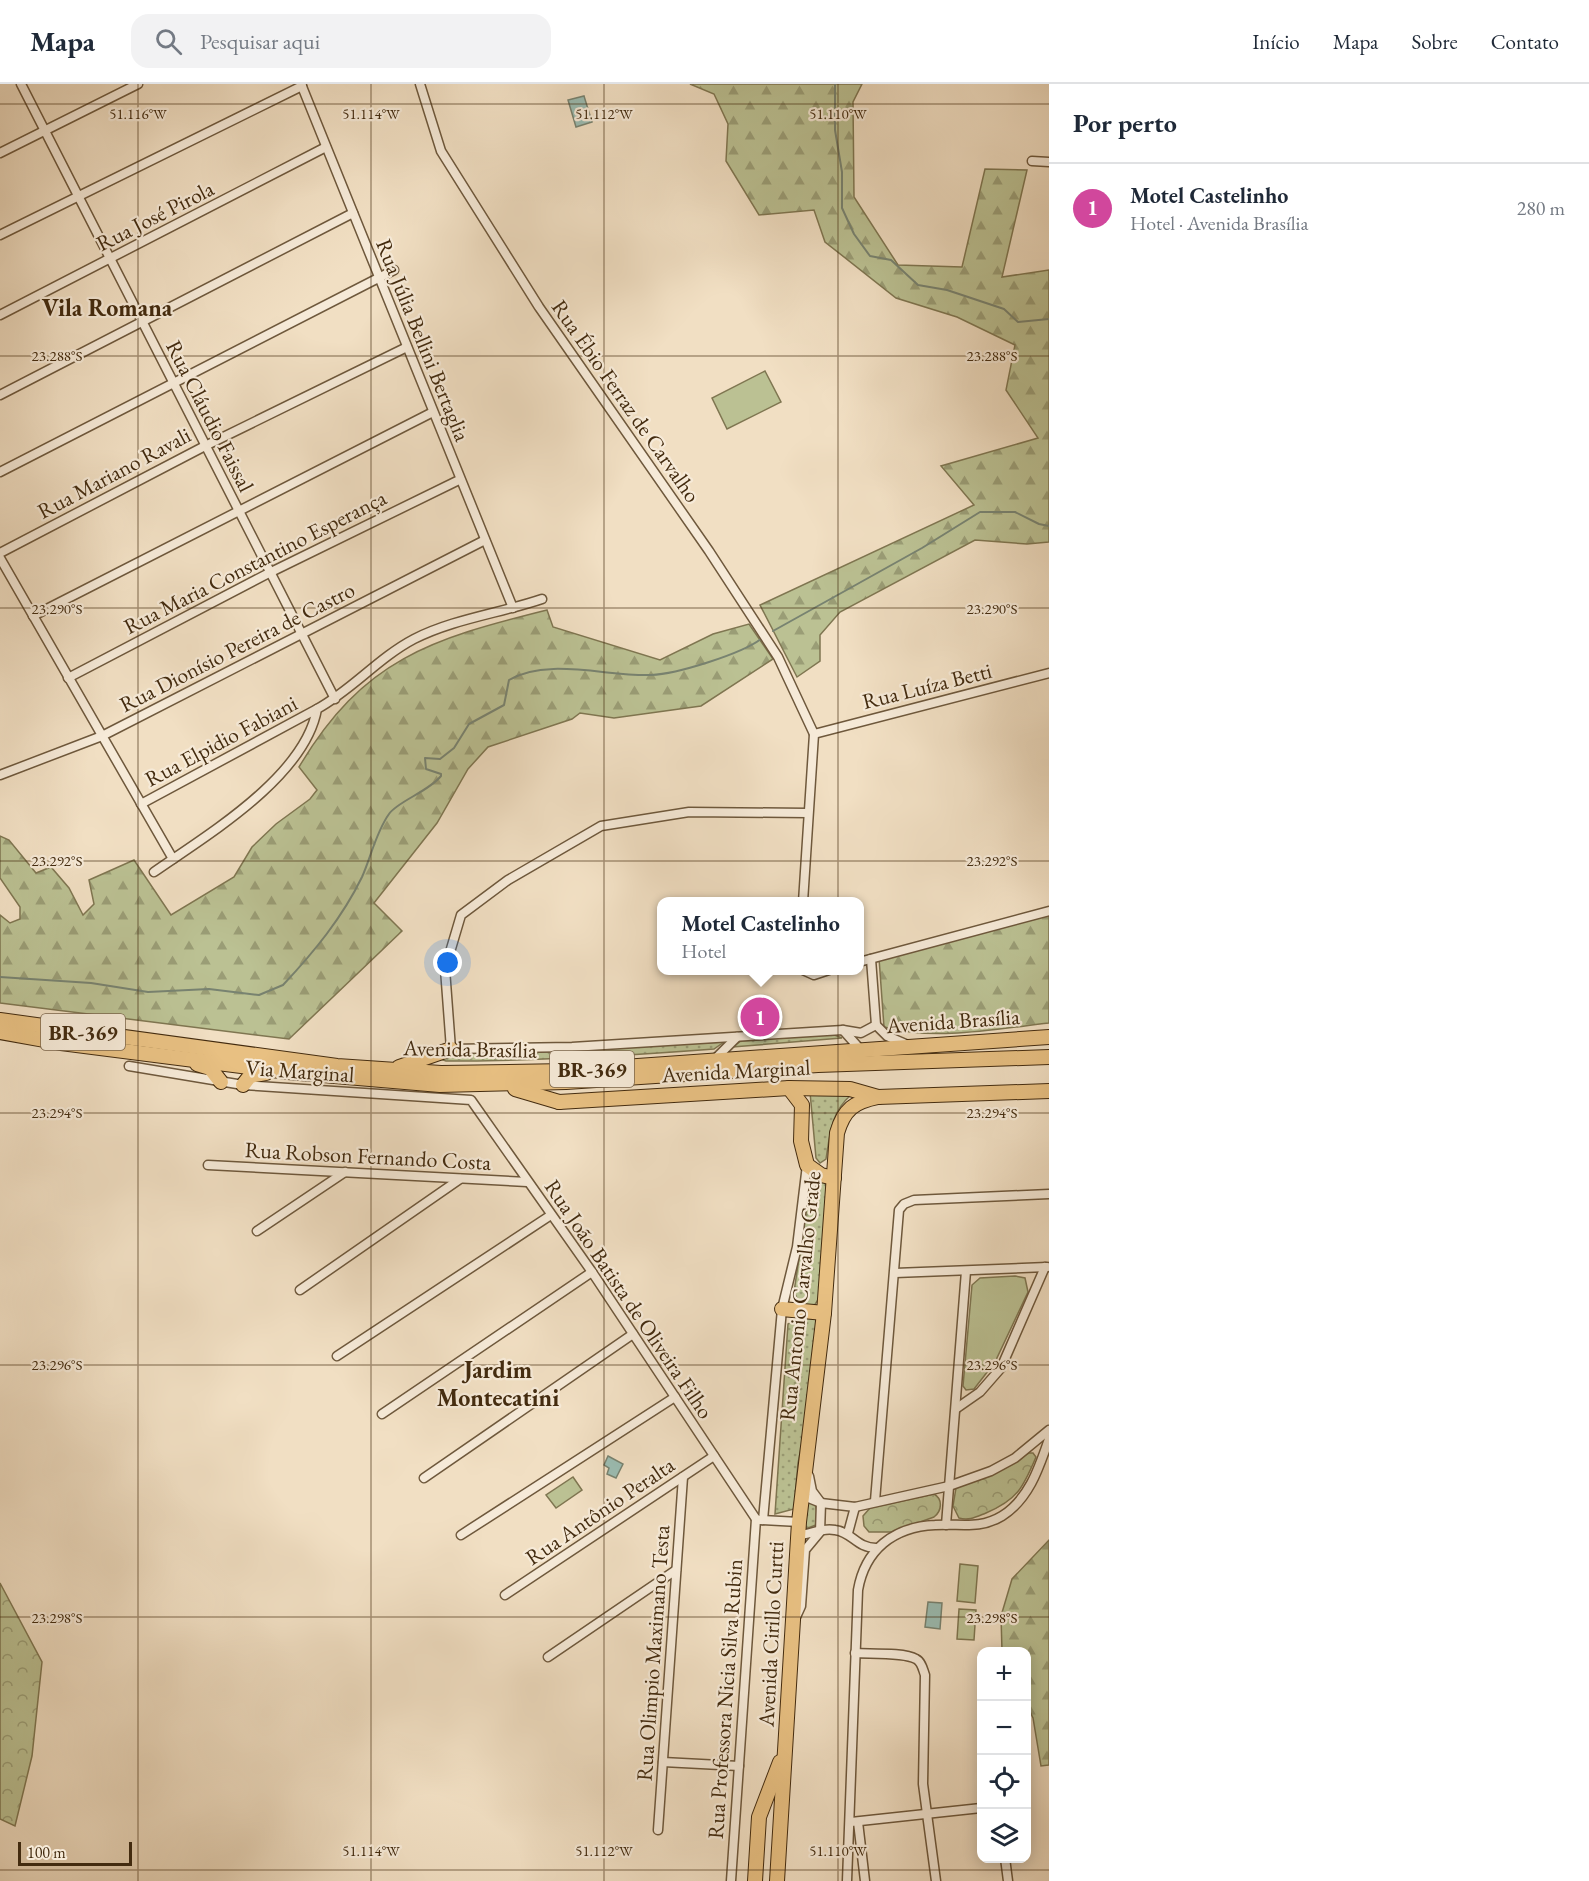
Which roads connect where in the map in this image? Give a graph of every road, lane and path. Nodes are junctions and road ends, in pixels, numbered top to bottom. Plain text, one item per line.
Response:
1 (21, 84) edge
2 (138, 84) edge
3 (420, 84) edge
4 (301, 85) edge
5 (44, 130) junction
6 (326, 147) junction
7 (0, 153) edge
8 (1032, 161) dead end
9 (1049, 162) edge
10 (78, 196) junction
11 (353, 213) junction
12 (0, 235) edge
13 (110, 260) junction
14 (394, 270) dead end
15 (379, 277) junction
16 (0, 315) edge
17 (142, 322) junction
18 (407, 347) junction
19 (173, 384) junction
20 (0, 395) edge
21 (433, 412) junction
22 (205, 446) junction
23 (0, 472) edge
24 (459, 480) junction
25 (238, 511) junction
26 (485, 540) junction
27 (0, 553) edge
28 (0, 558) edge
29 (270, 573) junction
30 (542, 599) dead end
31 (513, 609) junction
32 (33, 616) junction
33 (301, 636) junction
34 (1049, 674) edge
35 (68, 678) junction
36 (335, 699) junction
37 (317, 709) junction
38 (813, 734) junction
39 (102, 736) junction
40 (0, 775) edge
41 (141, 804) junction
42 (808, 813) junction
43 (173, 859) junction
44 (154, 872) dead end
45 (803, 897) edge
46 (1049, 911) edge
47 (871, 959) junction
48 (864, 961) edge
49 (0, 1020) edge
50 (876, 1025) junction
51 (1049, 1026) edge
52 (843, 1030) junction
53 (0, 1032) edge
54 (1049, 1036) edge
55 (737, 1037) junction
56 (975, 1041) junction
57 (909, 1046) junction
58 (859, 1048) junction
59 (451, 1049) junction
60 (166, 1055) junction
61 (1049, 1056) edge
62 (714, 1060) junction
63 (129, 1066) dead end
64 (391, 1070) junction
65 (288, 1072) junction
66 (221, 1082) junction
67 (243, 1085) junction
68 (490, 1085) junction
69 (789, 1088) junction
70 (1049, 1091) edge
71 (878, 1097) junction
72 (471, 1100) joint
73 (207, 1165) dead end
74 (807, 1165) junction
75 (345, 1172) junction
76 (834, 1178) junction
77 (460, 1179) junction
78 (527, 1182) junction
79 (1049, 1194) edge
80 (551, 1215) junction
81 (257, 1231) dead end
82 (1047, 1267) edge
83 (966, 1271) junction
84 (592, 1272) junction
85 (895, 1273) junction
86 (300, 1290) dead end
87 (782, 1309) junction
88 (824, 1313) junction
89 (633, 1334) junction
90 (337, 1356) dead end
91 (812, 1394) junction
92 (675, 1397) junction
93 (957, 1408) junction
94 (382, 1414) dead end
95 (1049, 1430) edge
96 (1049, 1439) edge
97 (1030, 1446) junction
98 (714, 1456) junction
99 (1043, 1457) junction
100 (424, 1478) dead end
101 (683, 1478) junction
102 (949, 1486) junction
103 (801, 1495) junction
104 (875, 1501) junction
105 (821, 1503) junction
106 (855, 1507) junction
107 (760, 1520) junction
108 (946, 1525) junction
109 (798, 1528) junction
110 (820, 1529) junction
111 (848, 1533) junction
112 (461, 1535) dead end
113 (876, 1548) junction
114 (676, 1570) junction
115 (505, 1595) dead end
116 (792, 1622) junction
117 (855, 1653) junction
118 (548, 1657) dead end
119 (785, 1749) junction
120 (663, 1762) junction
121 (739, 1766) junction
122 (977, 1809) edge
123 (927, 1814) junction
124 (854, 1822) junction
125 (658, 1830) dead end
126 (1006, 1863) edge
127 (731, 1881) edge
128 (755, 1881) edge
129 (777, 1881) edge
130 (847, 1881) edge
131 (865, 1881) edge
132 (936, 1881) edge
133 (1008, 1881) edge

1 - 5 street, Rua Cláudio Faissal
2 - 5 street
3 - 38 street, Rua Ébio Ferraz de Carvalho
4 - 6 street, Rua Júlia Bellini Bertaglia
4 - 10 street
5 - 7 street
5 - 10 street, Rua Cláudio Faissal
6 - 11 street, Rua Júlia Bellini Bertaglia
6 - 13 street, Rua José Pirola
8 - 9 street
10 - 12 street
10 - 13 street, Rua Cláudio Faissal
11 - 15 street, Rua Júlia Bellini Bertaglia
11 - 17 street
13 - 16 street, Rua José Pirola
13 - 17 street, Rua Cláudio Faissal
14 - 15 street
15 - 18 street, Rua Júlia Bellini Bertaglia
15 - 19 street
17 - 19 street, Rua Cláudio Faissal
17 - 20 street
18 - 21 street, Rua Júlia Bellini Bertaglia
18 - 22 street, Rua Mariano Ravali
19 - 22 street, Rua Cláudio Faissal
19 - 23 street
21 - 24 street, Rua Júlia Bellini Bertaglia
21 - 25 street
22 - 25 street, Rua Cláudio Faissal
22 - 27 street, Rua Mariano Ravali
24 - 26 street, Rua Júlia Bellini Bertaglia
24 - 29 street, Rua Maria Constantino Esperança
25 - 29 street, Rua Cláudio Faissal
25 - 32 street
26 - 31 street, Rua Júlia Bellini Bertaglia
26 - 33 street, Rua Dionísio Pereira de Castro
28 - 32 street
29 - 33 street, Rua Cláudio Faissal
29 - 35 street, Rua Maria Constantino Esperança
30 - 31 street, Rua Elpidio Fabiani
31 - 36 street, Rua Elpidio Fabiani
32 - 35 street
33 - 36 street, Rua Cláudio Faissal
33 - 39 street, Rua Dionísio Pereira de Castro
34 - 38 street, Rua Luíza Betti
35 - 39 street
36 - 37 street, Rua Elpidio Fabiani
37 - 41 street, Rua Elpidio Fabiani
37 - 43 street
38 - 42 street
39 - 40 street, Rua Dionísio Pereira de Castro
39 - 41 street
41 - 43 street
42 - 45 street
42 - 59 street
43 - 44 street
46 - 47 street
47 - 48 street
47 - 50 street
49 - 64 main road, Avenida Brasília / BR-369
50 - 52 street
50 - 57 street
51 - 56 main road
52 - 55 street
52 - 58 street
53 - 60 main road, Avenida Brasília / BR-369
54 - 56 main road, Avenida Brasília / BR-369
55 - 59 street
55 - 62 street
56 - 57 main road, Avenida Brasília / BR-369
57 - 58 main road, Avenida Brasília / BR-369
58 - 62 main road, Avenida Brasília / BR-369
59 - 64 main road
60 - 65 main road, Avenida Brasília / BR-369
60 - 66 main road
61 - 68 main road, Avenida Brasília / BR-369
62 - 64 main road, Avenida Brasília / BR-369
63 - 66 street, Via Marginal
65 - 67 main road
65 - 68 main road, Avenida Brasília / BR-369
66 - 67 street, Via Marginal
67 - 72 street, Via Marginal
68 - 69 main road, Avenida Marginal
69 - 71 main road, Avenida Marginal
69 - 74 main road, Rua Antonio Carvalho Grade
70 - 71 main road
71 - 76 main road, Rua Antonio Carvalho Grade
72 - 78 street, Rua João Batista de Oliveira Filho
73 - 75 street, Rua Robson Fernando Costa
74 - 76 main road
74 - 87 street, Rua Professora Nicia Silva Rubin
75 - 77 street, Rua Robson Fernando Costa
75 - 81 street
76 - 88 main road, Rua Antonio Carvalho Grade
77 - 78 street, Rua Robson Fernando Costa
77 - 86 street
78 - 80 street, Rua João Batista de Oliveira Filho
79 - 85 street
80 - 84 street, Rua João Batista de Oliveira Filho
80 - 90 street
82 - 83 street
82 - 93 street
83 - 85 street
83 - 93 street
84 - 89 street, Rua João Batista de Oliveira Filho
84 - 94 street
85 - 104 street
87 - 88 main road
87 - 107 street, Rua Professora Nicia Silva Rubin
88 - 91 main road, Rua Antonio Carvalho Grade
89 - 92 street, Rua João Batista de Oliveira Filho
89 - 100 street
91 - 103 main road, Rua Antonio Carvalho Grade
91 - 105 street
92 - 98 street, Rua João Batista de Oliveira Filho
92 - 112 street
93 - 102 street
95 - 97 street
96 - 99 street
97 - 99 street
97 - 102 street
98 - 101 street, Rua Antônio Peralta
98 - 107 street, Rua João Batista de Oliveira Filho
99 - 108 street
101 - 114 street, Rua Olimpio Maximano Testa
101 - 115 street, Rua Antônio Peralta
102 - 104 street
102 - 108 street
103 - 105 street
103 - 109 main road, Rua Antonio Carvalho Grade
104 - 106 street
105 - 106 street
105 - 110 street
106 - 111 street
107 - 109 street
107 - 121 street, Rua Professora Nicia Silva Rubin
108 - 113 street
109 - 110 street
109 - 116 main road, Avenida Cirillo Curtti
110 - 111 street
110 - 116 street
111 - 113 street
113 - 117 street
114 - 118 street
114 - 120 street, Rua Olimpio Maximano Testa
116 - 119 main road, Avenida Cirillo Curtti
117 - 123 street
117 - 124 street
119 - 128 main road, Avenida Cirillo Curtti
119 - 129 main road, Avenida Cirillo Curtti
120 - 121 street
120 - 125 street, Rua Olimpio Maximano Testa
121 - 127 street, Rua Professora Nicia Silva Rubin
122 - 123 street
123 - 124 street
123 - 132 street
124 - 130 street
124 - 131 street
126 - 133 street

